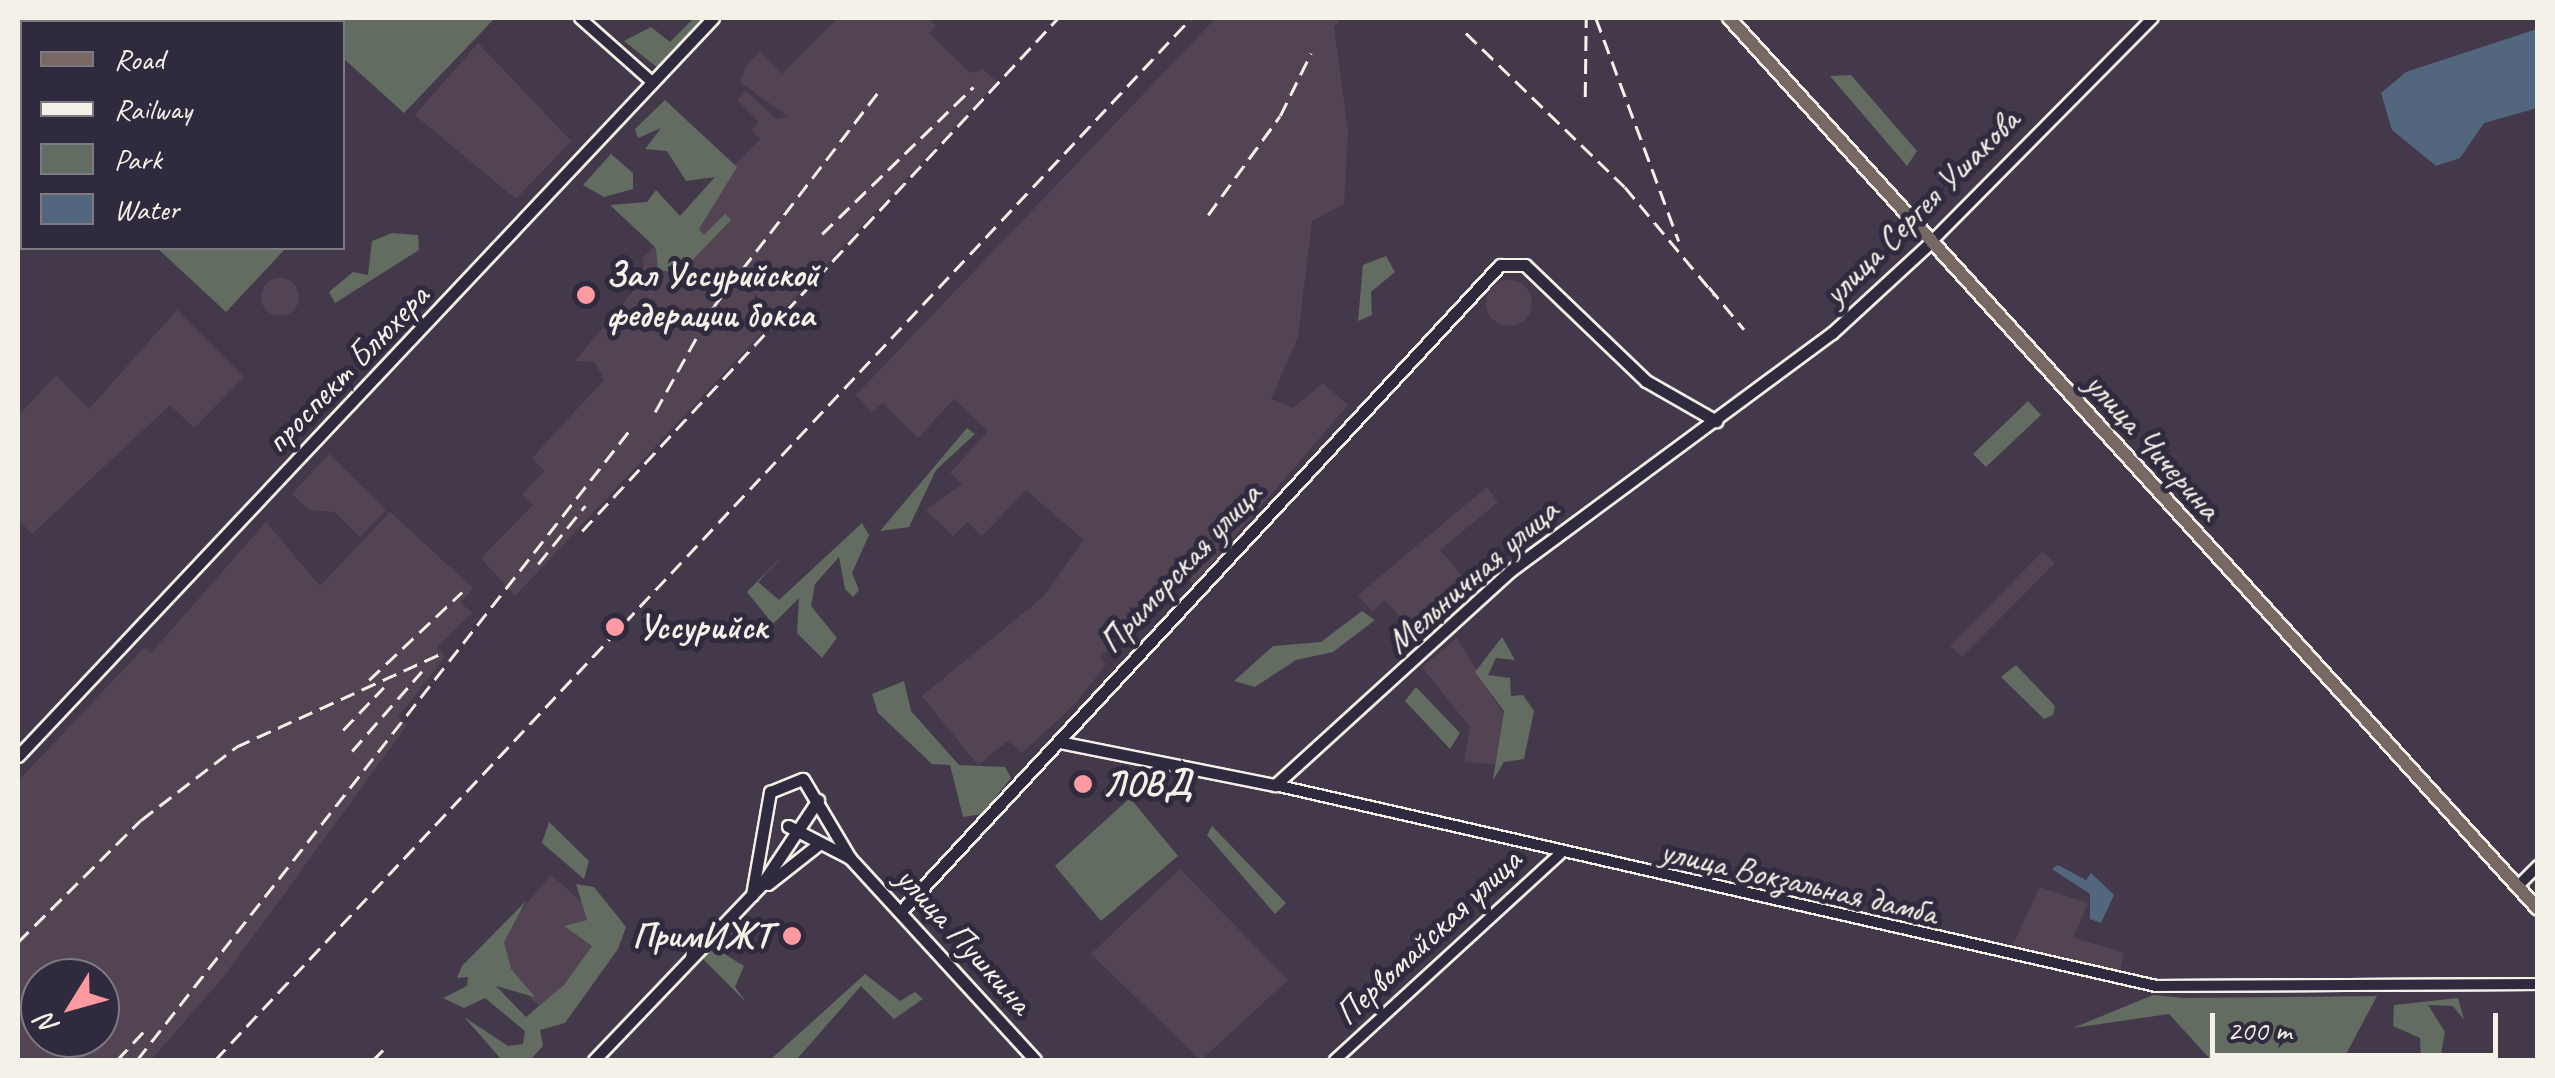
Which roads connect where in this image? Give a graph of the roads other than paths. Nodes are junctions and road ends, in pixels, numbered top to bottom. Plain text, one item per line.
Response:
1 (580, 18) edge
2 (713, 18) edge
3 (1729, 18) edge
4 (2152, 18) edge
5 (652, 82) junction
6 (1932, 241) junction
7 (1716, 421) junction
8 (1058, 742) junction
9 (18, 756) edge
10 (1274, 785) junction
11 (818, 800) junction
12 (768, 807) junction
13 (808, 822) junction
14 (788, 826) junction
15 (820, 843) junction
16 (1560, 854) junction
17 (850, 858) junction
18 (2538, 866) edge
19 (2518, 887) junction
20 (752, 895) junction
21 (903, 909) junction
22 (2538, 909) edge
23 (2538, 984) edge
24 (594, 1060) edge
25 (1035, 1060) edge
26 (1335, 1060) edge

1 - 5 street
2 - 5 main road, проспект Блюхера
3 - 6 main road, улица Чичерина
4 - 6 street, улица Сергея Ушакова
5 - 9 main road, проспект Блюхера
6 - 7 main road, улица Сергея Ушакова
6 - 19 main road, улица Чичерина
7 - 8 main road, Приморская улица
7 - 10 main road, Мельничная улица
8 - 10 main road, улица Вокзальная дамба
8 - 21 main road, Приморская улица
10 - 16 street, улица Вокзальная дамба
11 - 12 main road
11 - 13 main road
11 - 17 main road, улица Пушкина
12 - 14 main road
12 - 20 main road
13 - 14 main road
13 - 20 main road
14 - 15 main road, улица Пушкина
15 - 17 main road, улица Пушкина
15 - 20 main road
16 - 23 street, улица Вокзальная дамба
16 - 26 street, Первомайская улица
17 - 21 main road, улица Пушкина
18 - 19 street
19 - 22 main road, улица Чичерина
20 - 24 main road
21 - 25 main road, улица Пушкина

